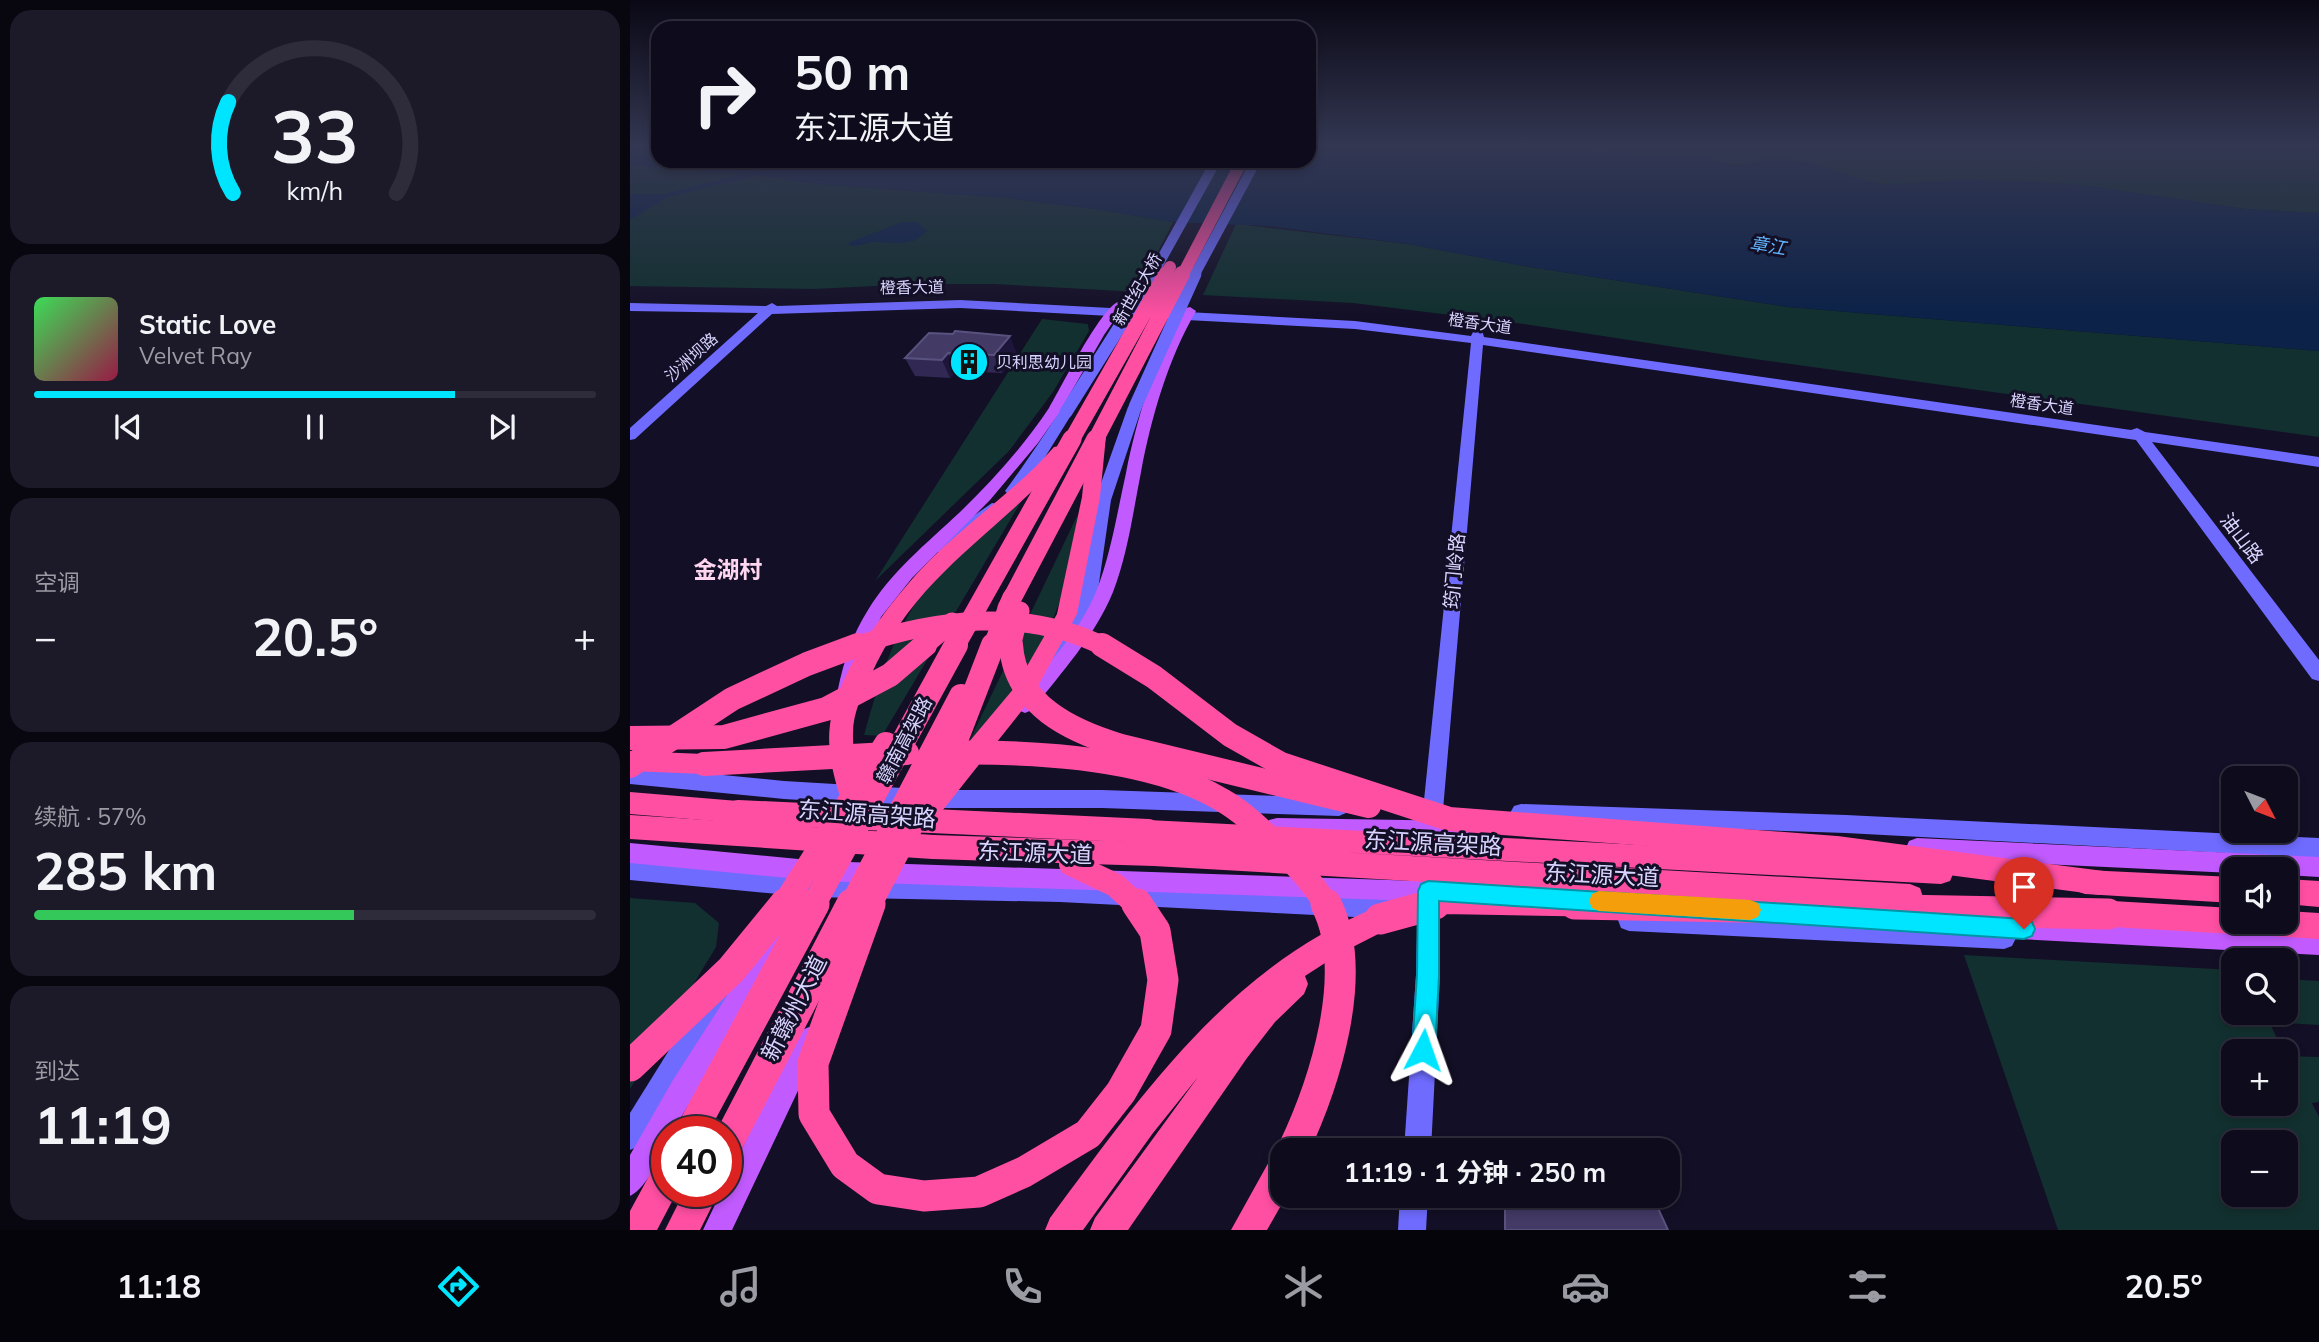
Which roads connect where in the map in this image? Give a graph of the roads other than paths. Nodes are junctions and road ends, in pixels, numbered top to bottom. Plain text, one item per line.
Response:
1 (1194, 201) edge
2 (1205, 201) edge
3 (1217, 201) edge
4 (1234, 201) edge
5 (630, 299) edge
6 (630, 307) edge
7 (772, 307) junction
8 (1115, 309) junction
9 (1188, 314) junction
10 (1477, 336) junction
11 (1079, 427) junction
12 (2136, 431) junction
13 (630, 436) edge
14 (2319, 452) edge
15 (2319, 462) edge
16 (1012, 597) junction
17 (978, 609) junction
18 (867, 623) junction
19 (2319, 674) edge
20 (844, 710) junction
21 (630, 738) edge
22 (988, 747) junction
23 (630, 761) edge
24 (630, 766) edge
25 (630, 775) edge
26 (630, 793) edge
27 (854, 801) junction
28 (630, 803) edge
29 (930, 806) junction
30 (1441, 815) junction
31 (630, 827) edge
32 (933, 847) junction
33 (2319, 848) edge
34 (630, 853) edge
35 (2319, 867) edge
36 (630, 870) edge
37 (805, 881) junction
38 (890, 882) junction
39 (2102, 883) junction
40 (2221, 889) edge
41 (2298, 893) edge
42 (2319, 894) edge
43 (1429, 900) junction
44 (2108, 914) junction
45 (1380, 919) junction
46 (2221, 920) edge
47 (2298, 925) edge
48 (2319, 926) edge
49 (2319, 944) edge
50 (2319, 955) edge
51 (630, 1066) edge
52 (700, 1116) edge
53 (742, 1116) edge
54 (630, 1137) edge
55 (1300, 1138) edge
56 (1418, 1138) edge
57 (630, 1182) edge
58 (1270, 1192) edge
59 (651, 1206) edge
60 (694, 1207) edge
61 (1413, 1208) edge
62 (638, 1230) edge
63 (682, 1230) edge
64 (716, 1230) edge
65 (730, 1230) edge
66 (1062, 1230) edge
67 (1107, 1230) edge
68 (1248, 1230) edge
69 (1412, 1230) edge

1 - 11 street, bridge
2 - 11 highway, 新世纪大桥, bridge
3 - 11 highway, 新世纪大桥, bridge
4 - 22 street, bridge
5 - 7 street, 橙香大道
6 - 7 street, 橙香大道
7 - 8 street, 橙香大道
7 - 13 street, 沙洲坝路
8 - 9 street, 橙香大道
8 - 18 main road
9 - 10 street, 橙香大道
9 - 22 main road
10 - 12 street, 橙香大道
10 - 30 street, 筠门岭路
11 - 16 highway, 赣南高架路, bridge
11 - 17 highway, 赣南高架路, bridge
11 - 18 street
11 - 20 highway
11 - 21 highway, bridge
11 - 29 highway
11 - 30 highway, bridge
12 - 14 street, 橙香大道
12 - 15 street, 橙香大道
12 - 19 street, 油山路
16 - 32 highway, bridge
16 - 53 highway, 赣南高架路, bridge
17 - 51 highway, bridge
17 - 52 highway, 赣南高架路, bridge
18 - 20 main road
20 - 27 main road
22 - 29 street
23 - 55 highway, bridge
24 - 30 highway, bridge
25 - 27 street
26 - 27 main road, 东江源大道
27 - 29 main road, 东江源大道
27 - 37 main road
28 - 39 highway, 东江源高架路, bridge
29 - 30 street
29 - 35 main road, 东江源大道
29 - 38 main road, 新赣州大道
30 - 33 street
30 - 39 highway, bridge
31 - 32 highway, 东江源高架路, bridge
32 - 44 highway, 东江源高架路, bridge
34 - 37 main road, 东江源大道
36 - 37 street
37 - 38 main road, 东江源大道
37 - 54 street
37 - 57 main road
38 - 43 main road, 东江源大道
38 - 64 main road, 新赣州大道
38 - 65 street
39 - 40 highway, 东江源高架路
41 - 42 highway
43 - 49 main road, 东江源大道
43 - 50 street
43 - 56 street
44 - 45 highway, bridge
44 - 46 highway, 东江源高架路
45 - 66 highway
45 - 67 highway
47 - 48 highway
58 - 68 highway
59 - 62 highway
60 - 63 highway
61 - 69 street

